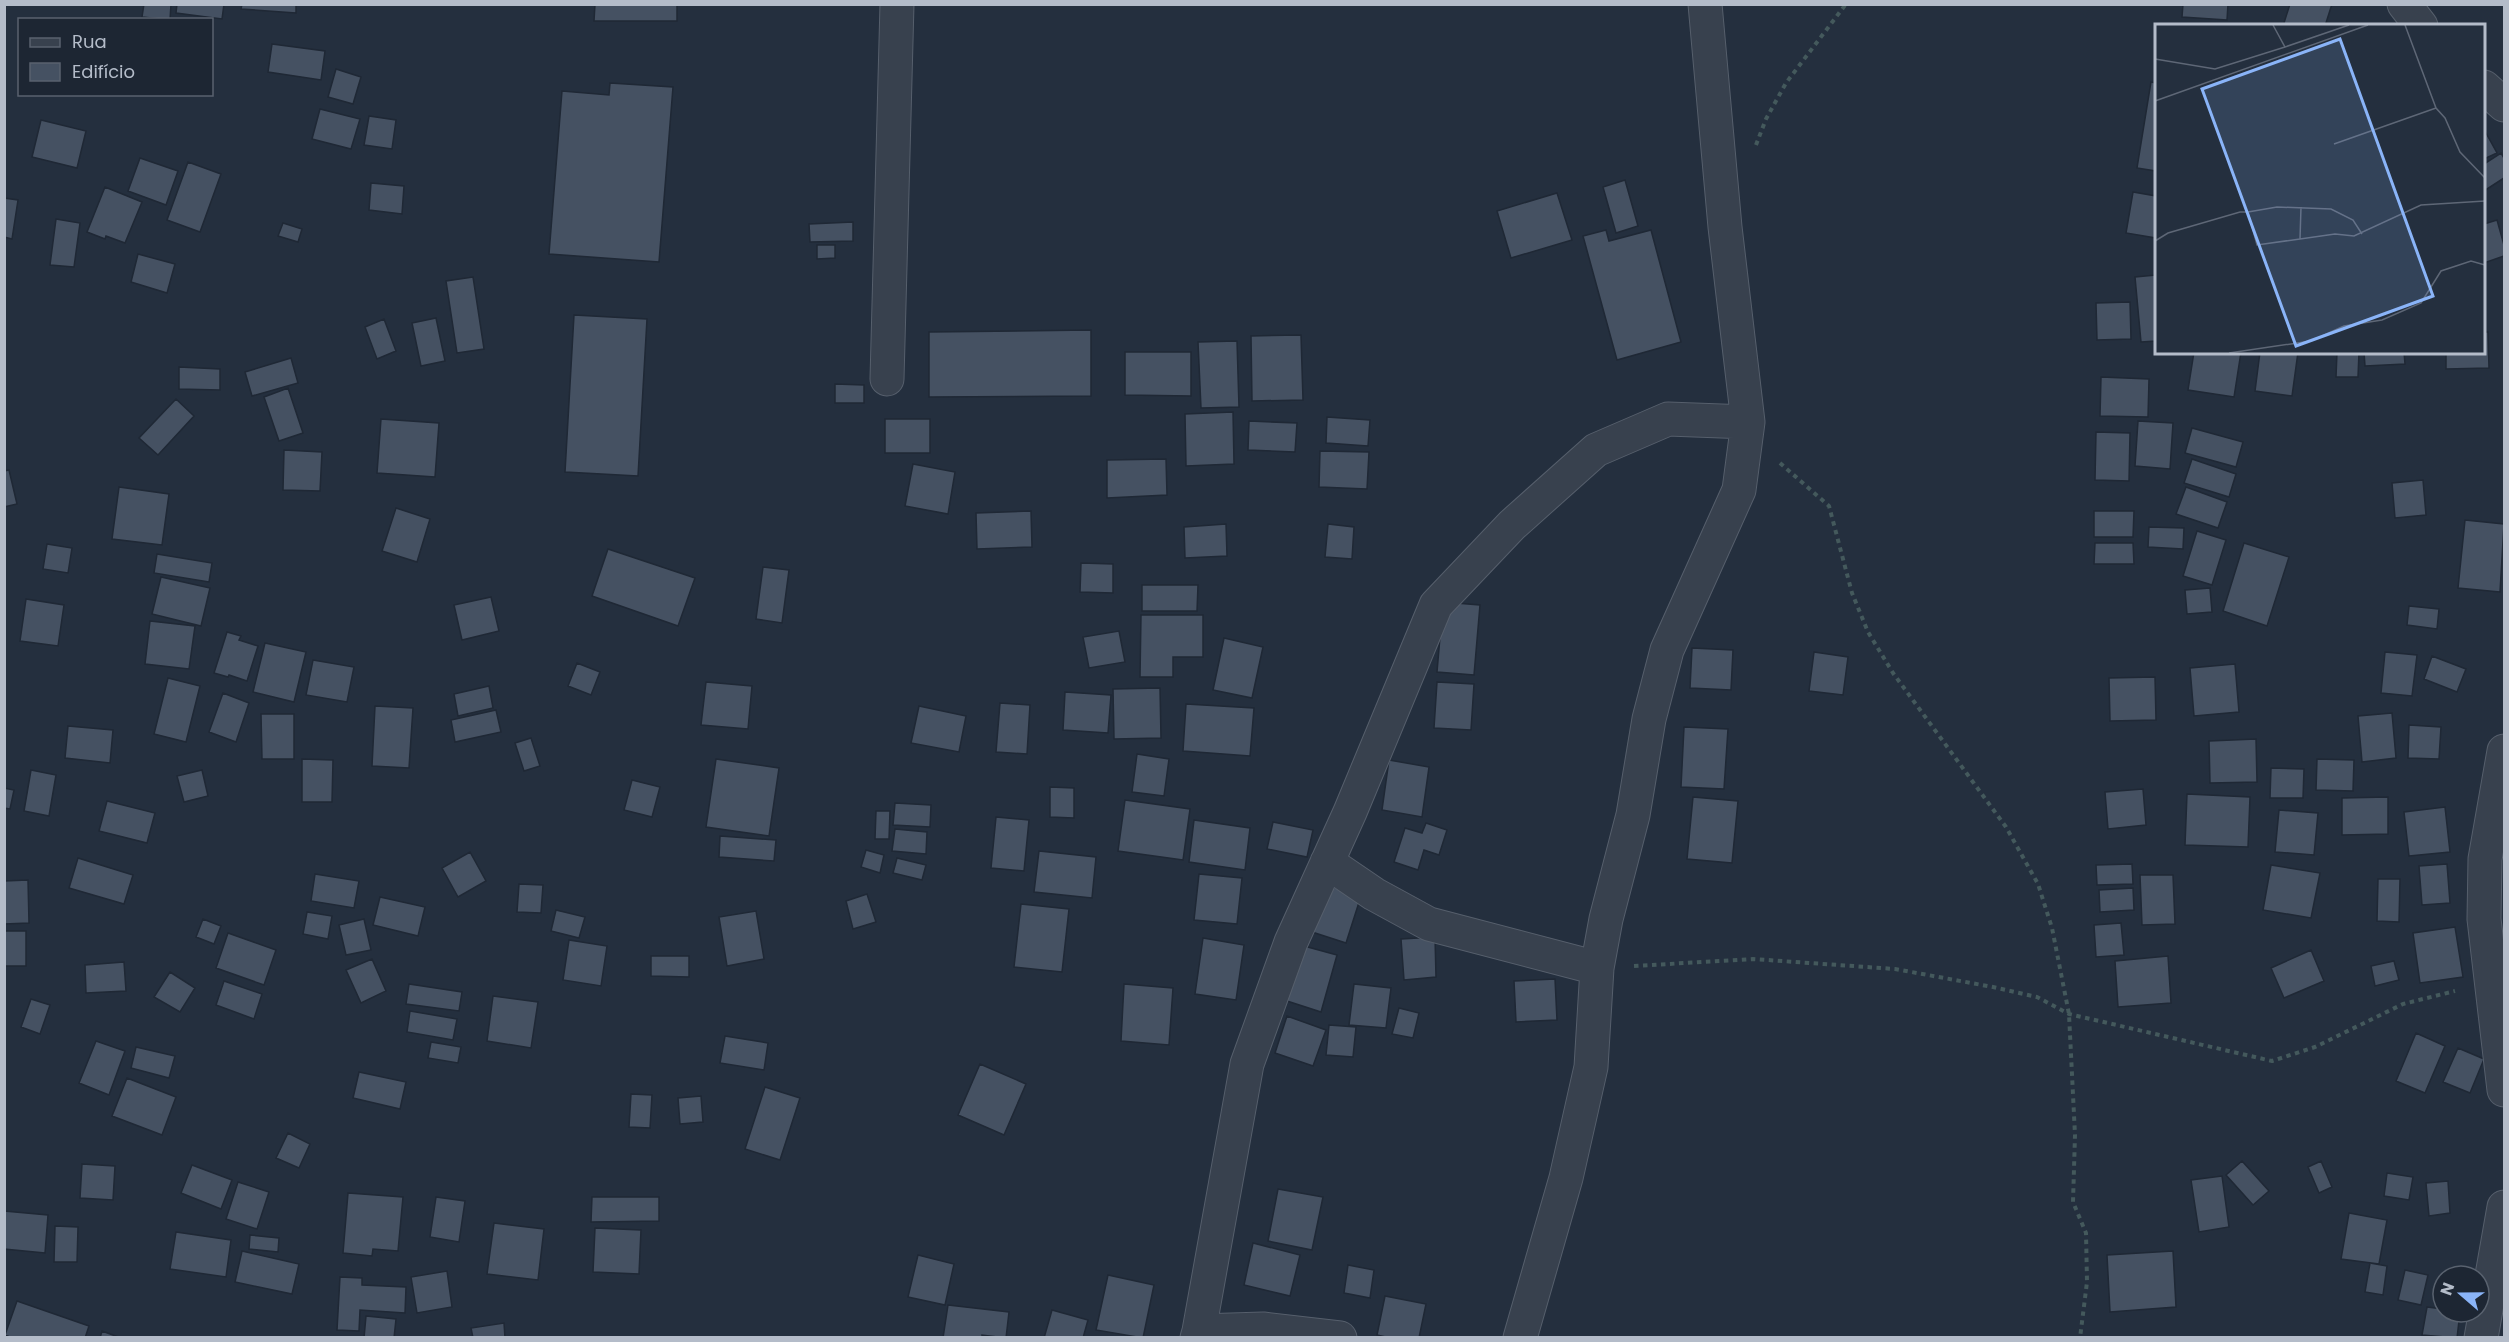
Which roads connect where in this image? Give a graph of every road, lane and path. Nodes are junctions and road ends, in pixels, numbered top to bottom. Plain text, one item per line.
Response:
1 (897, 4) edge
2 (1705, 4) edge
3 (1846, 4) edge
4 (2404, 4) edge
5 (2419, 24) edge
6 (2485, 88) edge
7 (2505, 105) edge
8 (1754, 151) dead end
9 (887, 379) dead end
10 (1748, 422) junction
11 (2505, 751) edge
12 (1327, 862) junction
13 (1598, 968) junction
14 (2492, 982) junction
15 (2069, 1014) junction
16 (2505, 1090) edge
17 (2505, 1207) edge
18 (1198, 1334) edge
19 (1340, 1338) edge
20 (1520, 1338) edge
21 (2080, 1338) edge
22 (2481, 1338) edge

1 - 9 street
2 - 10 street
3 - 8 path
4 - 5 street
6 - 7 street
10 - 12 street
10 - 13 street
10 - 15 path
11 - 14 street
12 - 13 street
12 - 18 street
13 - 15 path
13 - 20 street
14 - 15 path
14 - 16 street
15 - 21 path
17 - 22 street
18 - 19 street

